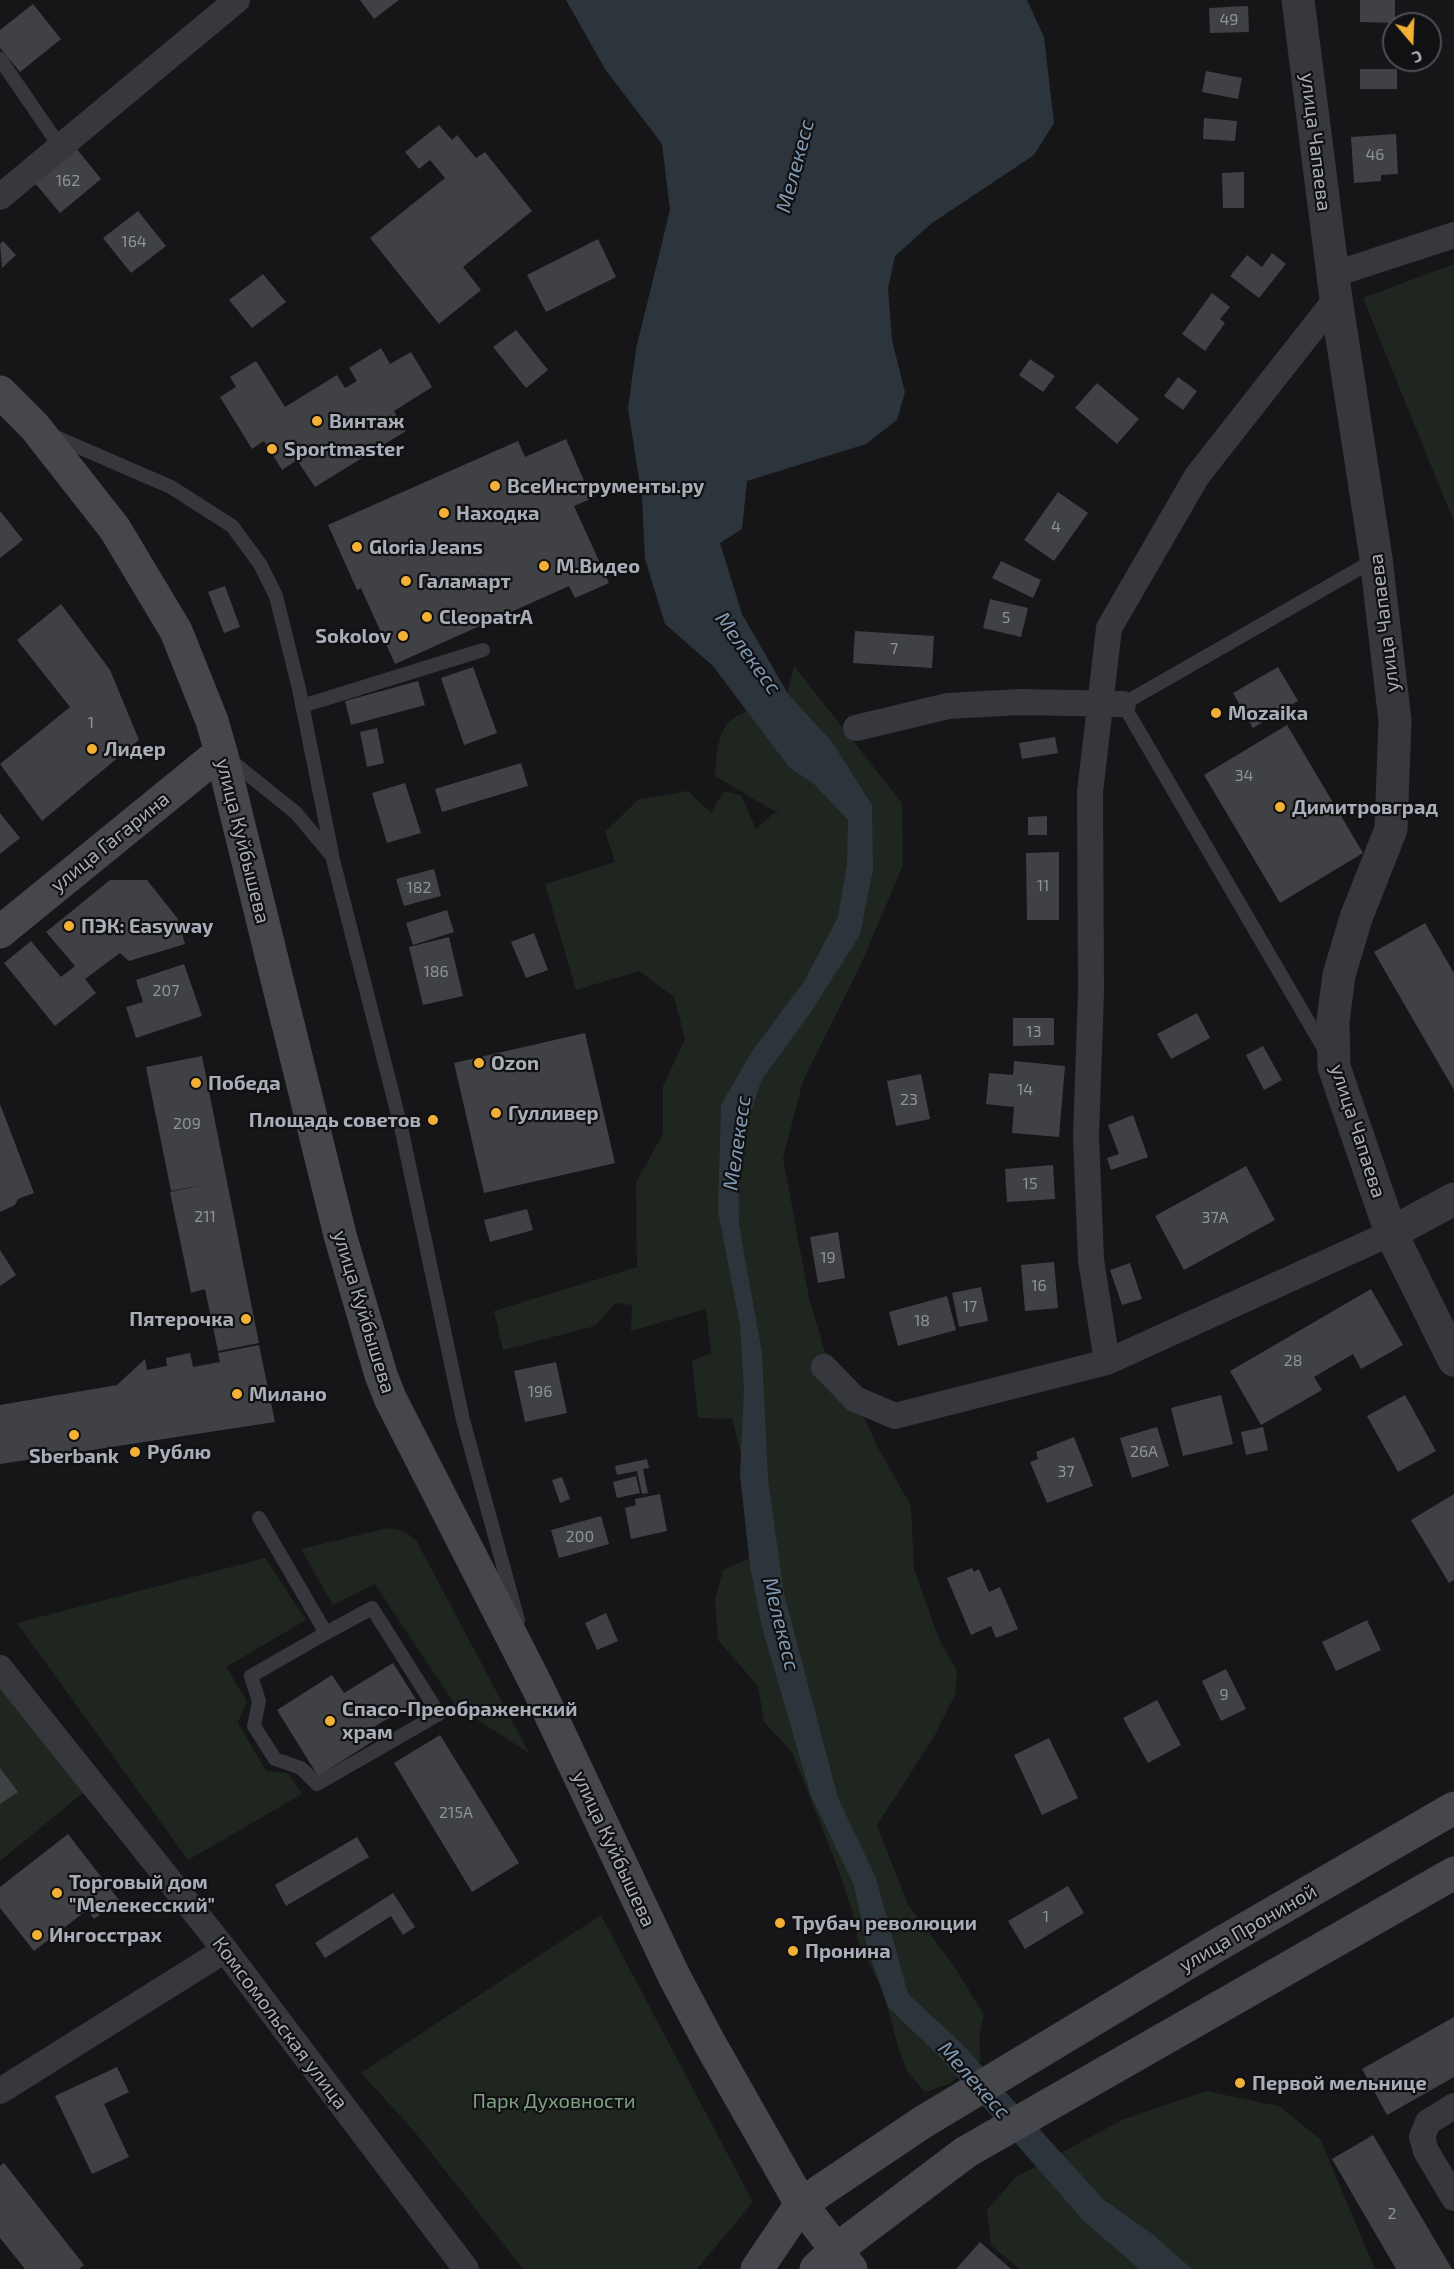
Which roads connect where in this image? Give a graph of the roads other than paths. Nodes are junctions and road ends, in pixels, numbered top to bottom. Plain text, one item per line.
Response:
1 (237, 0) edge
2 (1298, 0) edge
3 (0, 59) edge
4 (61, 148) junction
5 (0, 197) edge
6 (1454, 235) edge
7 (1334, 287) junction
8 (0, 392) edge
9 (34, 428) junction
10 (1376, 558) junction
11 (483, 650) dead end
12 (1112, 703) junction
13 (302, 706) junction
14 (856, 728) dead end
15 (221, 752) junction
16 (332, 856) junction
17 (0, 932) edge
18 (1334, 1067) junction
19 (1454, 1199) edge
20 (1391, 1233) junction
21 (1454, 1360) edge
22 (1107, 1362) junction
23 (824, 1367) dead end
24 (259, 1518) dead end
25 (327, 1633) junction
26 (0, 1668) edge
27 (537, 1686) junction
28 (1454, 1808) edge
29 (1454, 1874) edge
30 (225, 1950) junction
31 (0, 2091) edge
32 (1454, 2106) edge
33 (1454, 2198) edge
34 (801, 2204) junction
35 (834, 2263) edge
36 (466, 2269) edge
37 (756, 2269) edge

1 - 4 street
2 - 7 street, улица Чапаева
3 - 4 lane
4 - 5 street
6 - 7 street
7 - 10 street, улица Чапаева
7 - 12 street
8 - 9 main road, улица Куйбышева
9 - 13 lane
9 - 15 main road, улица Куйбышева
10 - 12 lane
10 - 18 street, улица Чапаева
11 - 13 lane
12 - 14 street
12 - 18 lane
12 - 22 street
13 - 16 lane
15 - 16 lane
15 - 17 main road, улица Гагарина
15 - 27 main road, улица Куйбышева
16 - 27 lane
18 - 20 street, улица Чапаева
19 - 20 street
20 - 21 street, улица Чапаева
20 - 22 street
22 - 23 street
24 - 25 lane
25 - 25 lane
26 - 30 street, Комсомольская улица
27 - 34 main road, улица Куйбышева
28 - 34 main road, улица Прониной
29 - 35 main road
30 - 31 street
30 - 36 street, Комсомольская улица
32 - 33 street
34 - 35 main road, улица Куйбышева
34 - 37 main road

